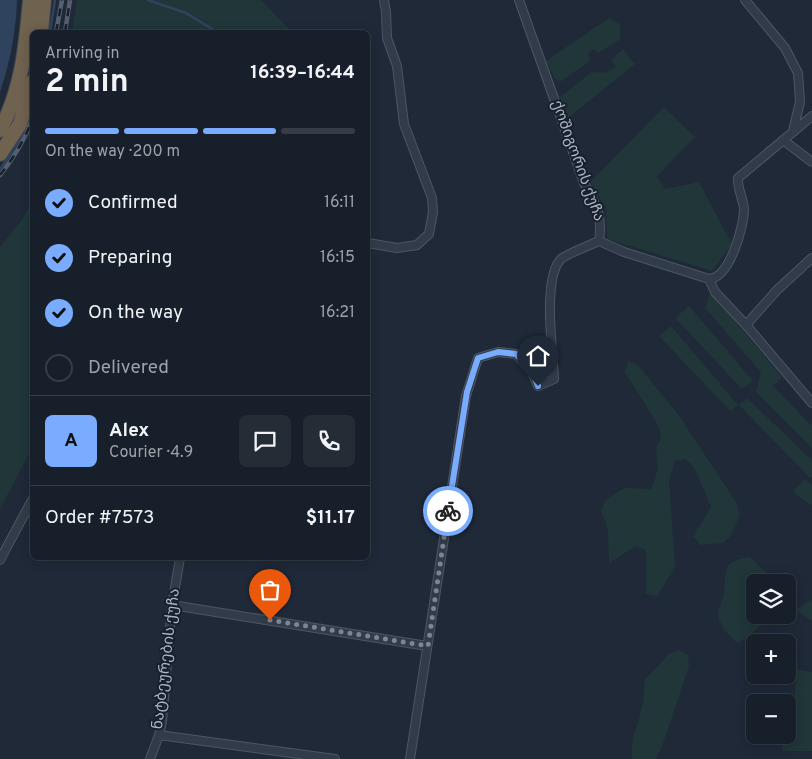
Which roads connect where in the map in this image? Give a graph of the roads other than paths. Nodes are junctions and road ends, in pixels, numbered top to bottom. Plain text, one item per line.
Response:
1 (30, 0) edge
2 (44, 0) edge
3 (384, 0) edge
4 (519, 0) edge
5 (747, 1) edge
6 (42, 30) edge
7 (30, 89) edge
8 (812, 116) edge
9 (0, 130) edge
10 (793, 131) junction
11 (783, 140) junction
12 (0, 154) edge
13 (812, 162) edge
14 (599, 240) junction
15 (370, 243) edge
16 (812, 258) edge
17 (709, 279) junction
18 (746, 325) junction
19 (812, 403) edge
20 (30, 504) edge
21 (0, 560) edge
22 (180, 560) edge
23 (172, 604) junction
24 (428, 646) junction
25 (159, 735) junction
26 (150, 759) edge
27 (335, 759) edge
28 (410, 759) edge

1 - 9 highway
2 - 6 highway
3 - 15 street
4 - 14 street, ქოშიგორის ქუჩა
5 - 10 street
7 - 12 highway
8 - 10 street
10 - 11 street
11 - 13 street
11 - 17 street
14 - 17 street, ქოშიგორის ქუჩა
14 - 24 street
16 - 18 street
17 - 18 street
18 - 19 street
20 - 21 street
22 - 23 street, ნატბეურების ქუჩა
23 - 24 street
23 - 25 street, ნატბეურების ქუჩა
24 - 28 street
25 - 26 street, ნატბეურების ქუჩა
25 - 27 street

